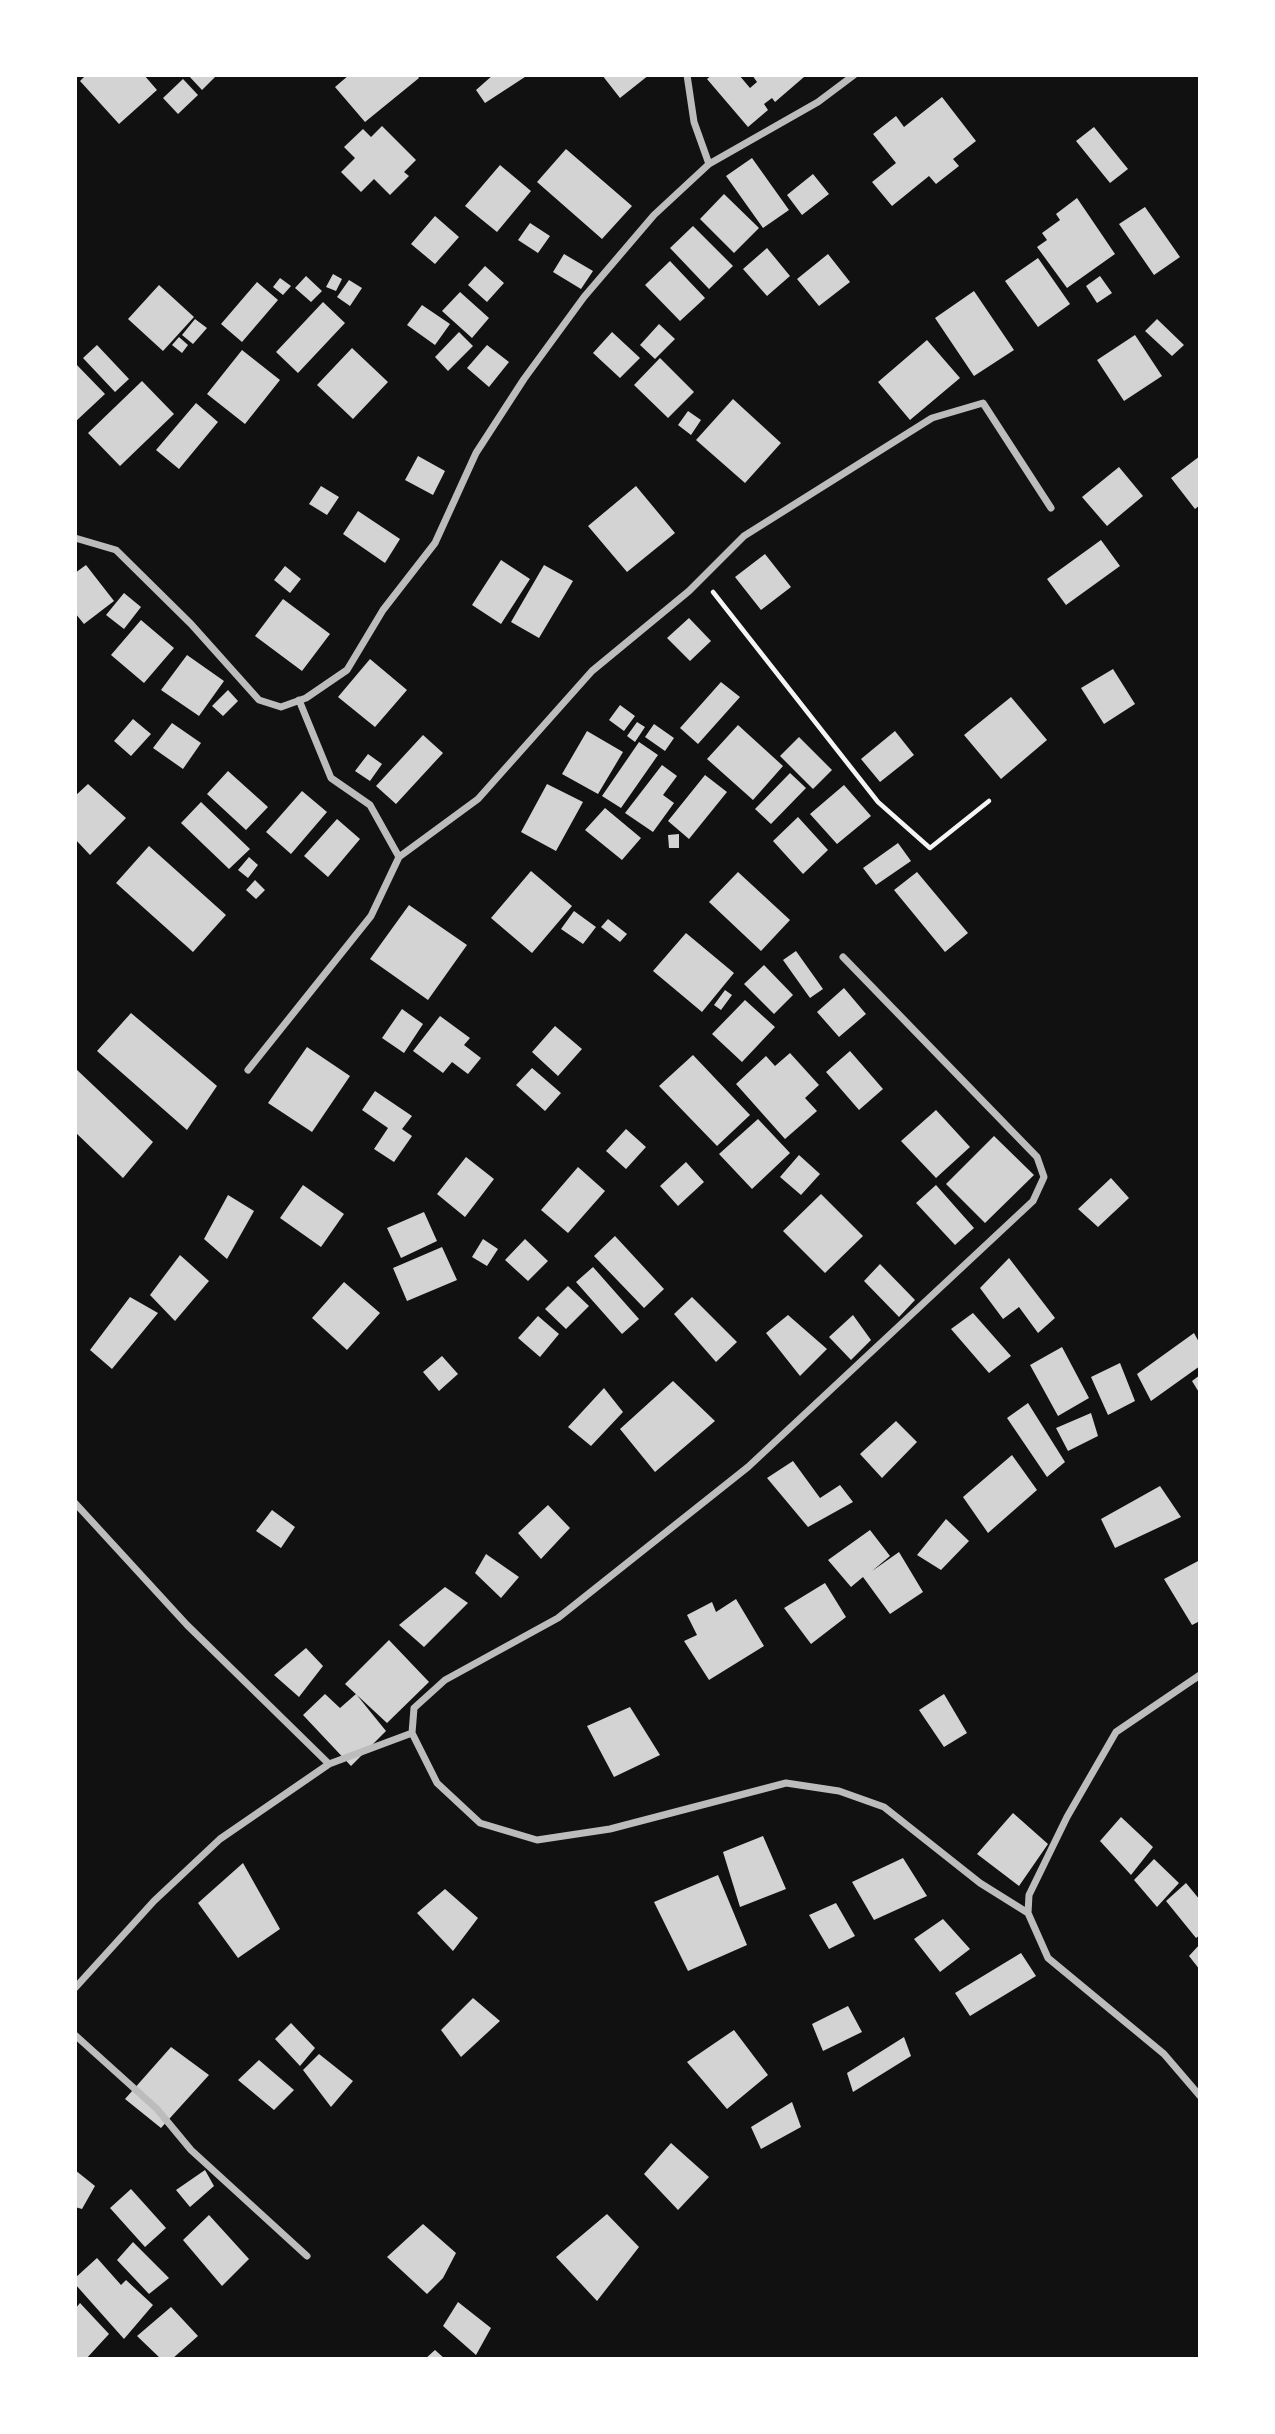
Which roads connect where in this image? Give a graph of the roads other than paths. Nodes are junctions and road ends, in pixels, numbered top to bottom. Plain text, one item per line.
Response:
1 (687, 75) edge
2 (854, 75) edge
3 (709, 164) junction
4 (1051, 508) dead end
5 (75, 538) edge
6 (299, 701) junction
7 (399, 857) junction
8 (843, 957) dead end
9 (248, 1070) dead end
10 (75, 1503) edge
11 (1200, 1675) edge
12 (412, 1733) junction
13 (329, 1764) junction
14 (1028, 1913) junction
15 (75, 1988) edge
16 (75, 2035) edge
17 (1200, 2096) edge
18 (307, 2256) dead end

1 - 3 street
2 - 3 street
3 - 6 street
4 - 7 street
5 - 6 street
6 - 7 street
7 - 9 street
8 - 12 street
10 - 13 street
11 - 14 street
12 - 13 street
12 - 14 street
13 - 15 street
14 - 17 street
16 - 18 street

